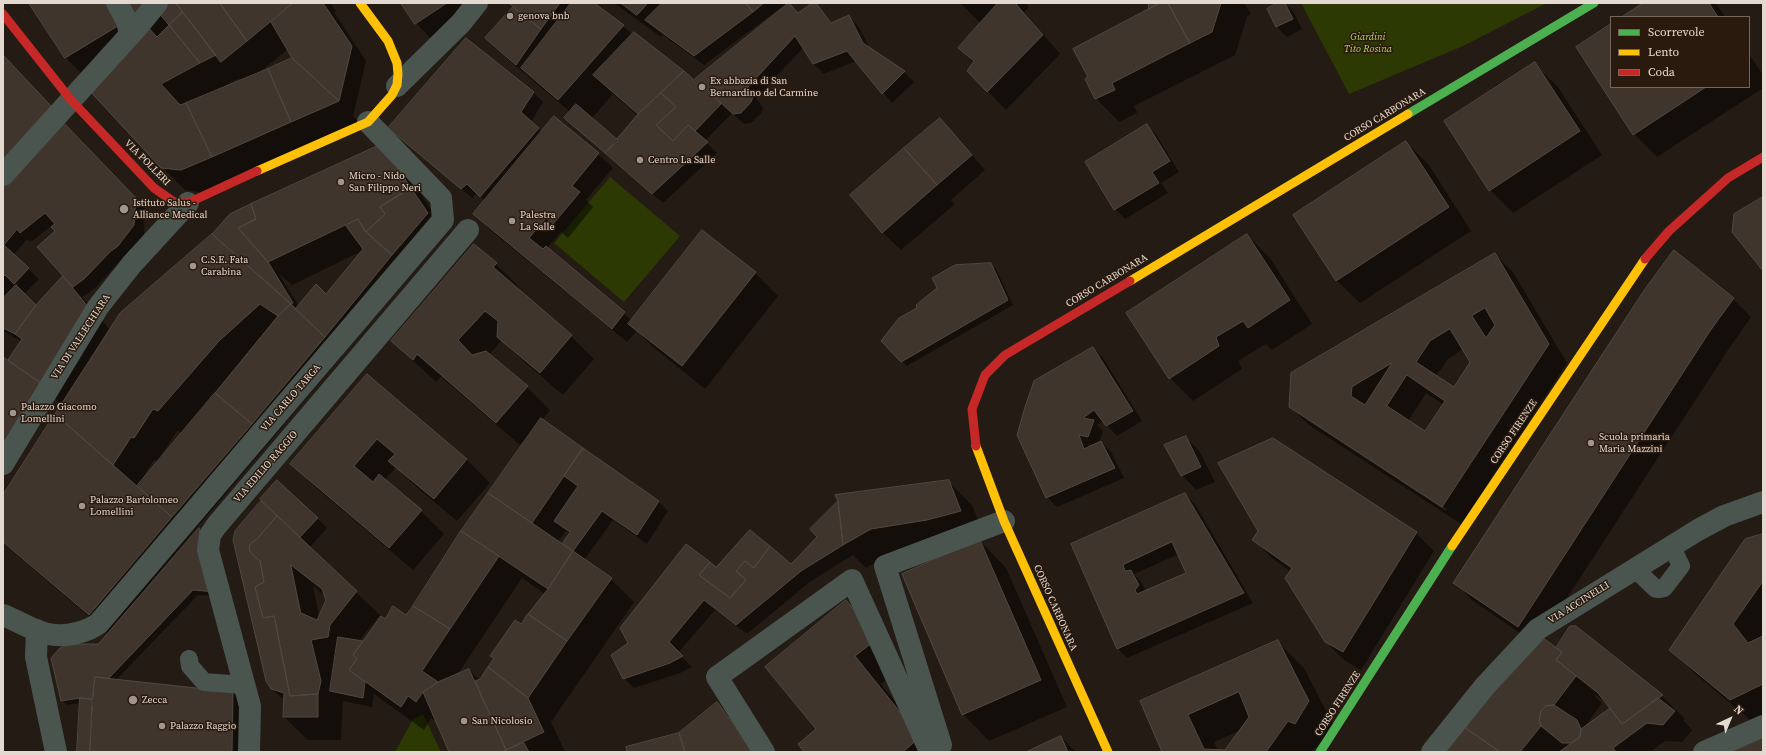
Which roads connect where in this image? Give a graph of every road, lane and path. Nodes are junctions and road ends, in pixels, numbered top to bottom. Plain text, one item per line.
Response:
1 (117, 3) edge
2 (157, 3) edge
3 (360, 3) edge
4 (477, 3) edge
5 (1594, 3) edge
6 (3, 14) edge
7 (130, 35) junction
8 (397, 86) junction
9 (71, 100) junction
10 (368, 122) junction
11 (1763, 157) edge
12 (3, 175) edge
13 (188, 203) junction
14 (468, 230) dead end
15 (3, 464) edge
16 (1763, 502) edge
17 (1004, 521) junction
18 (1671, 545) junction
19 (1634, 568) junction
20 (3, 614) edge
21 (37, 630) junction
22 (189, 659) dead end
23 (244, 685) junction
24 (1763, 726) edge
25 (56, 752) edge
26 (249, 752) edge
27 (764, 752) edge
28 (1108, 752) edge
29 (1320, 752) edge
30 (1432, 752) edge
31 (1704, 752) edge

1 - 7 street
2 - 7 street
3 - 8 street
4 - 8 street
5 - 17 street, CORSO CARBONARA
6 - 9 street, VIA POLLERI
7 - 9 street
8 - 10 street
9 - 12 street
9 - 13 street, VIA POLLERI
10 - 13 street
10 - 21 street, VIA CARLO TARGA
11 - 29 street, CORSO FIRENZE
13 - 15 street, VIA DI VALLECHIARA
14 - 23 street, VIA EDILIO RAGGIO
16 - 18 street, VIA ACCINELLI
17 - 27 street
17 - 28 street, CORSO CARBONARA
18 - 19 street, VIA ACCINELLI
18 - 19 lane
19 - 30 street, VIA ACCINELLI
20 - 21 street, VIA CARLO TARGA
21 - 25 street
22 - 23 lane
23 - 26 street, VIA EDILIO RAGGIO
24 - 31 street

